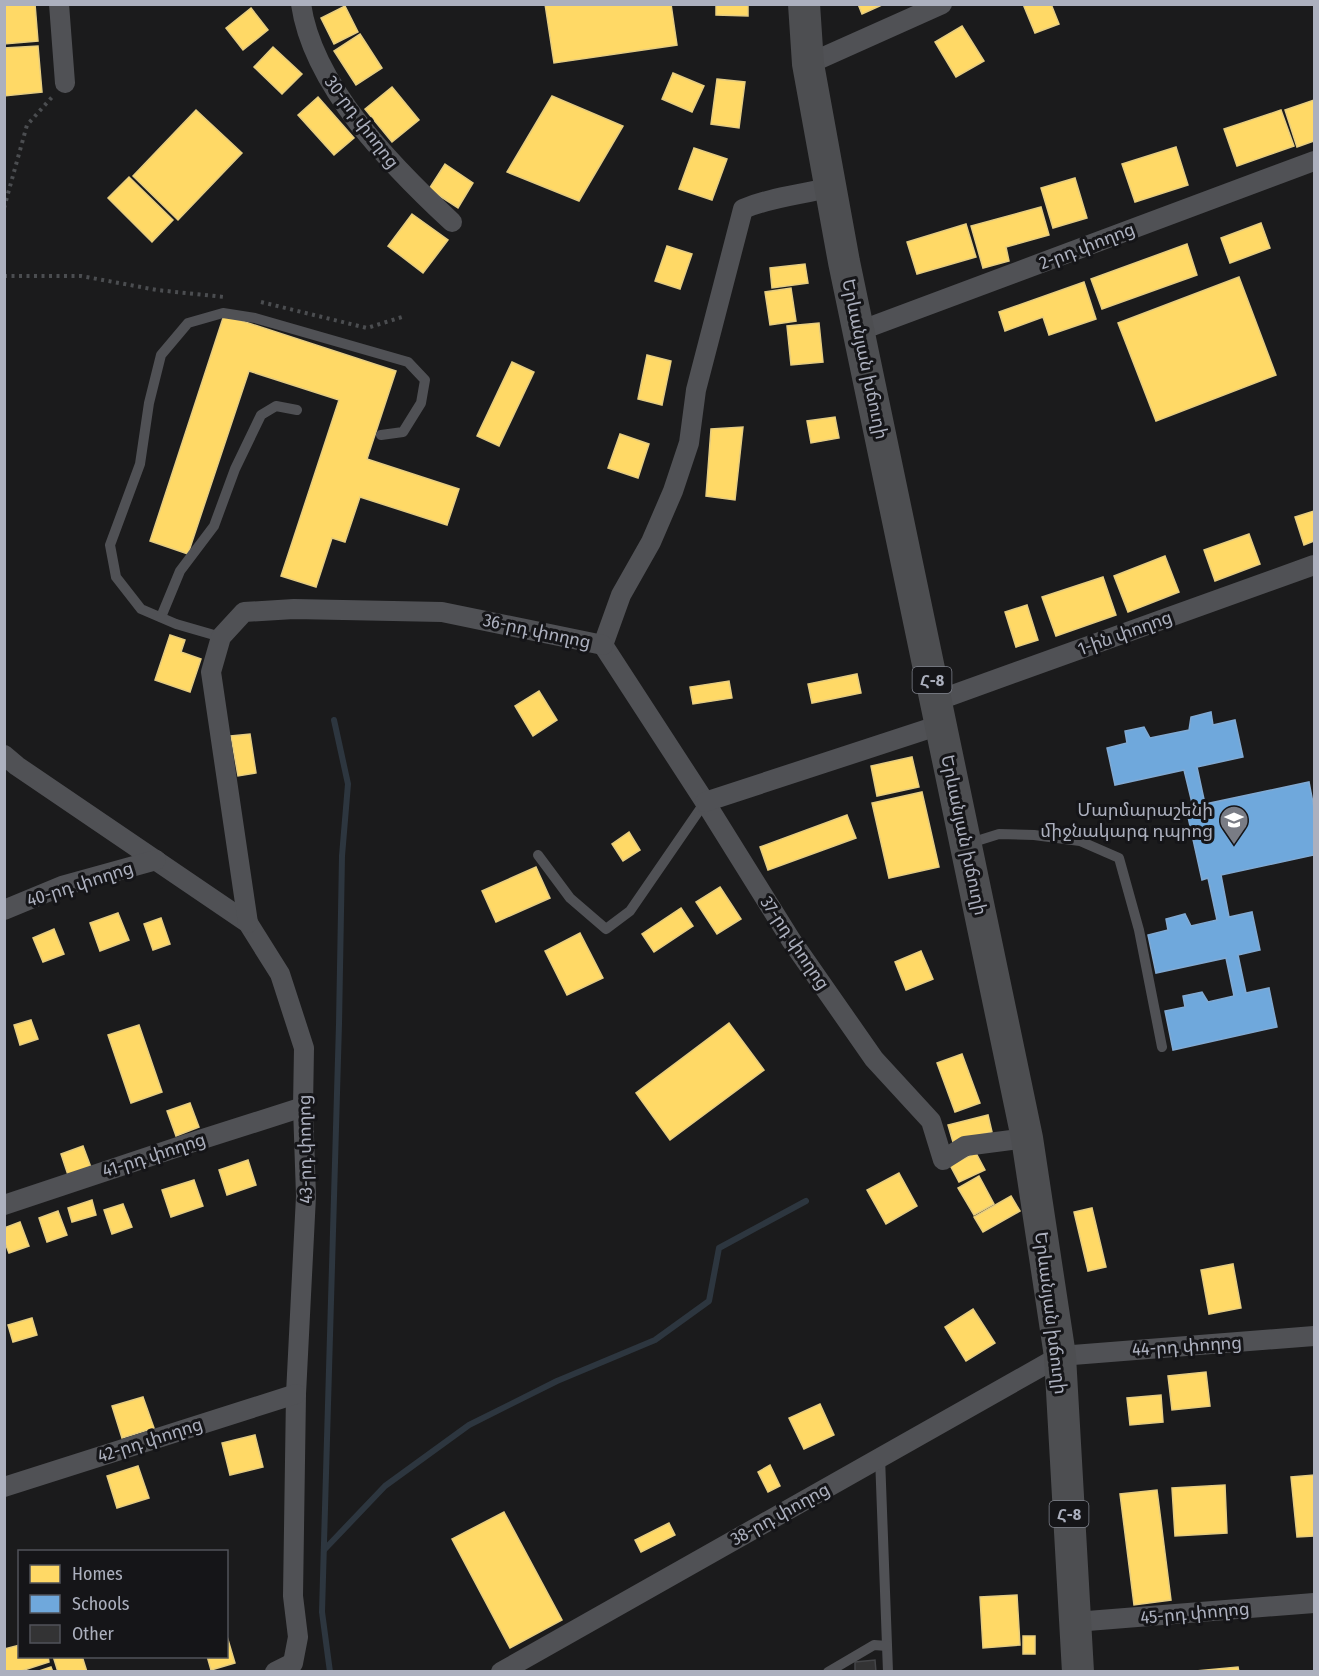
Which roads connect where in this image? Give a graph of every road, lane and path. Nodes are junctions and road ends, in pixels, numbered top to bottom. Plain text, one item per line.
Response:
1 (59, 4) edge
2 (302, 4) edge
3 (804, 4) edge
4 (942, 4) edge
5 (808, 64) junction
6 (64, 83) joint
7 (1314, 161) edge
8 (831, 187) junction
9 (4, 208) edge
10 (452, 222) dead end
11 (4, 276) edge
12 (226, 297) dead end
13 (259, 302) dead end
14 (402, 316) dead end
15 (859, 331) junction
16 (297, 410) dead end
17 (381, 435) dead end
18 (1314, 565) edge
19 (161, 617) junction
20 (221, 637) junction
21 (603, 645) junction
22 (938, 713) junction
23 (4, 755) edge
24 (705, 802) junction
25 (967, 844) junction
26 (538, 855) dead end
27 (156, 860) junction
28 (4, 910) edge
29 (248, 923) junction
30 (1162, 1047) dead end
31 (303, 1107) junction
32 (1027, 1138) junction
33 (4, 1205) edge
34 (1314, 1336) edge
35 (1060, 1356) junction
36 (296, 1394) junction
37 (880, 1457) junction
38 (4, 1487) edge
39 (1314, 1603) edge
40 (1075, 1622) junction
41 (887, 1646) junction
42 (275, 1671) edge
43 (501, 1671) edge
44 (828, 1671) edge
45 (888, 1671) edge
46 (1078, 1671) edge

1 - 6 street
2 - 10 street, 30-րդ փողոց
3 - 5 main road, Երևանյան խճուղի / Հ-8
4 - 5 street
5 - 8 main road, Երևանյան խճուղի / Հ-8
6 - 9 path
7 - 15 street, 2-րդ փողոց
8 - 15 main road, Երևանյան խճուղի / Հ-8
8 - 21 street, 36-րդ փողոց
11 - 12 path
13 - 14 path
15 - 22 main road, Երևանյան խճուղի / Հ-8
16 - 19 lane
17 - 19 lane
18 - 22 street, 1-ին փողոց
19 - 20 lane
20 - 21 street, 36-րդ փողոց
20 - 29 street, 36-րդ փողոց
21 - 24 street, 37-րդ փողոց
22 - 24 street, 1-ին փողոց
22 - 25 main road, Երևանյան խճուղի / Հ-8
23 - 27 street, 43-րդ փողոց
24 - 26 lane
24 - 32 street, 37-րդ փողոց
25 - 30 lane
25 - 32 main road, Երևանյան խճուղի / Հ-8
27 - 28 street, 40-րդ փողոց
27 - 29 street, 43-րդ փողոց
29 - 31 street, 43-րդ փողոց
31 - 33 street, 41-րդ փողոց
31 - 36 street, 43-րդ փողոց
32 - 35 main road, Երևանյան խճուղի / Հ-8
34 - 35 street, 44-րդ փողոց
35 - 37 street, 38-րդ փողոց
35 - 40 main road, Երևանյան խճուղի / Հ-8
36 - 38 street, 42-րդ փողոց
36 - 42 street, 43-րդ փողոց
37 - 41 lane
37 - 43 street, 38-րդ փողոց
39 - 40 street, 45-րդ փողոց
40 - 46 main road, Երևանյան խճուղի / Հ-8
41 - 44 lane
41 - 45 lane

